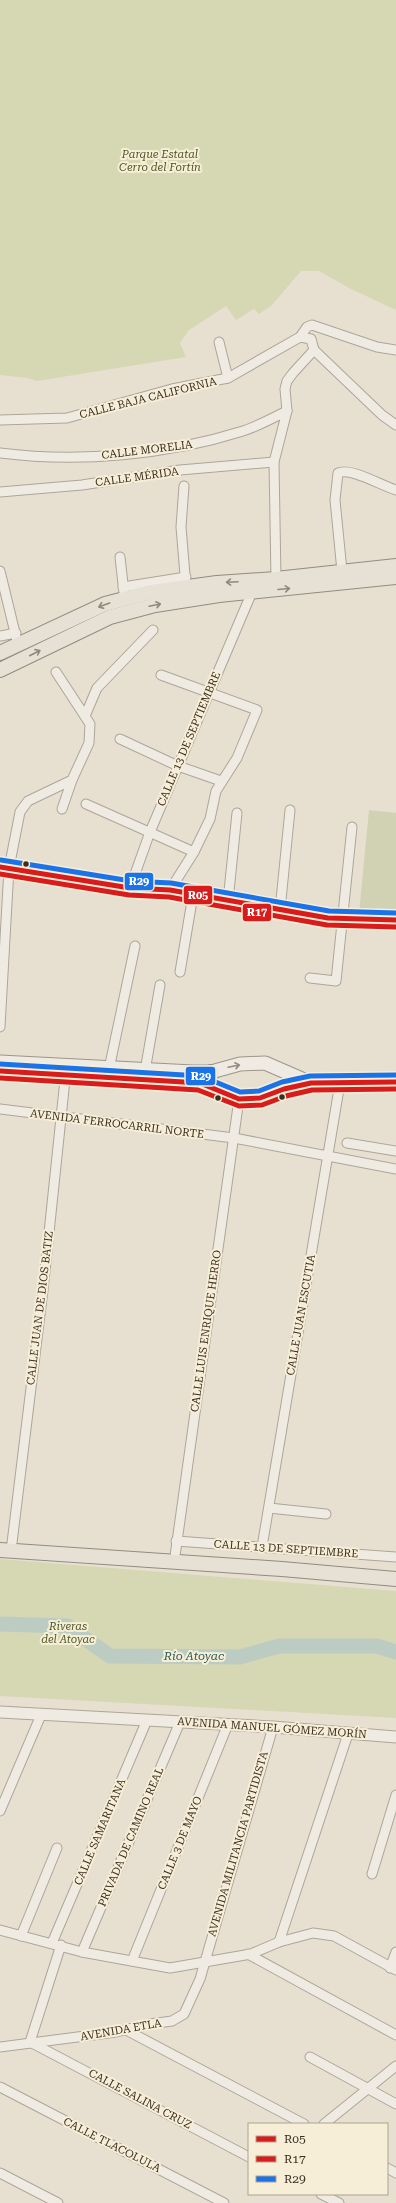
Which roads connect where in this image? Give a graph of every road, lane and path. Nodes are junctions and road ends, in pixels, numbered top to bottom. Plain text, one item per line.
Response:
1 (300, 337) junction
2 (219, 342) dead end
3 (314, 350) junction
4 (396, 350) edge
5 (228, 378) junction
6 (287, 412) junction
7 (0, 420) edge
8 (396, 425) edge
9 (0, 453) edge
10 (274, 462) junction
11 (184, 486) dead end
12 (396, 490) edge
13 (0, 492) edge
14 (120, 557) dead end
15 (396, 566) edge
16 (0, 571) edge
17 (342, 571) junction
18 (396, 577) edge
19 (276, 579) junction
20 (186, 582) junction
21 (252, 592) junction
22 (124, 593) junction
23 (153, 630) dead end
24 (0, 636) edge
25 (17, 639) junction
26 (0, 653) edge
27 (0, 670) edge
28 (56, 672) dead end
29 (162, 675) dead end
30 (208, 693) junction
31 (85, 716) junction
32 (120, 739) dead end
33 (178, 766) junction
34 (72, 780) junction
35 (221, 781) junction
36 (86, 804) dead end
37 (62, 809) dead end
38 (290, 810) dead end
39 (237, 813) dead end
40 (352, 827) dead end
41 (150, 832) junction
42 (194, 852) junction
43 (4, 868) edge
44 (130, 888) junction
45 (170, 890) junction
46 (193, 895) junction
47 (228, 901) junction
48 (3, 905) edge
49 (280, 910) junction
50 (344, 919) junction
51 (396, 920) edge
52 (135, 946) dead end
53 (180, 972) dead end
54 (2, 974) edge
55 (310, 978) dead end
56 (160, 985) dead end
57 (0, 1027) edge
58 (0, 1062) edge
59 (109, 1069) junction
60 (0, 1071) edge
61 (66, 1071) junction
62 (145, 1071) junction
63 (211, 1072) junction
64 (396, 1082) edge
65 (310, 1083) junction
66 (340, 1083) junction
67 (209, 1088) junction
68 (239, 1099) junction
69 (0, 1109) edge
70 (61, 1116) junction
71 (234, 1138) junction
72 (347, 1143) dead end
73 (396, 1151) edge
74 (327, 1156) junction
75 (396, 1169) edge
76 (269, 1508) junction
77 (326, 1514) dead end
78 (176, 1542) junction
79 (262, 1547) junction
80 (5, 1551) edge
81 (396, 1557) edge
82 (174, 1563) junction
83 (396, 1579) edge
84 (0, 1712) edge
85 (41, 1715) junction
86 (148, 1720) junction
87 (180, 1722) junction
88 (228, 1724) junction
89 (273, 1726) junction
90 (348, 1734) junction
91 (396, 1737) edge
92 (396, 1795) edge
93 (0, 1811) edge
94 (57, 1848) dead end
95 (372, 1874) dead end
96 (0, 1930) edge
97 (21, 1936) junction
98 (279, 1942) junction
99 (56, 1944) junction
100 (82, 1952) junction
101 (396, 1952) edge
102 (248, 1954) junction
103 (132, 1961) junction
104 (204, 1961) junction
105 (393, 1969) edge
106 (126, 2030) junction
107 (396, 2035) edge
108 (30, 2042) junction
109 (0, 2047) edge
110 (310, 2057) dead end
111 (396, 2066) edge
112 (0, 2087) edge
113 (368, 2089) junction
114 (396, 2104) edge
115 (302, 2123) edge
116 (325, 2123) edge
117 (248, 2156) edge
118 (0, 2173) edge
119 (323, 2195) edge
120 (58, 2203) edge
121 (224, 2203) edge
122 (339, 2203) edge

1 - 3 street
1 - 4 street, CALLE BAJA CALIFORNIA
1 - 5 street, CALLE BAJA CALIFORNIA
2 - 5 street
3 - 6 street
3 - 8 street
5 - 7 street, CALLE BAJA CALIFORNIA
6 - 9 street, CALLE MORELIA
6 - 10 street
10 - 13 street, CALLE MÉRIDA
10 - 19 street
11 - 20 street
12 - 17 street
14 - 22 street
15 - 17 main road
16 - 25 street
17 - 19 main road
21 -> 18 main road
19 -> 20 main road
20 - 22 main road
27 -> 21 main road
21 - 30 street, CALLE 13 DE SEPTIEMBRE
22 -> 25 main road
23 - 31 street
24 - 25 street
25 - 26 main road
28 - 31 street
29 - 30 street
30 - 33 street, CALLE 13 DE SEPTIEMBRE
30 - 35 street
31 - 34 street
32 - 33 street
33 - 35 street
33 - 41 street, CALLE 13 DE SEPTIEMBRE
34 - 37 street
34 - 43 street
35 - 42 street
36 - 41 street
38 - 49 street
39 - 47 street
40 - 50 street
41 - 42 street
41 - 44 street, CALLE 13 DE SEPTIEMBRE
42 - 45 street
43 - 44 main road
43 - 48 street
44 - 45 main road
45 - 46 main road
46 - 47 main road
46 - 53 street
47 - 49 main road
48 - 54 street
49 - 50 main road
50 - 51 main road
50 - 55 street
52 - 59 street
54 - 57 street
56 - 62 street
58 - 61 main road
59 - 61 main road
59 - 62 main road
60 - 61 main road
61 - 67 main road
61 - 70 street, CALLE JUAN DE DIOS BATIZ
62 - 63 main road
63 -> 65 main road
63 - 67 main road
64 - 66 main road
65 - 66 main road
65 - 68 main road
66 - 74 street, CALLE JUAN ESCUTIA
67 - 68 main road
68 - 71 street, CALLE LUIS ENRIQUE HERRO
69 - 70 street, AVENIDA FERROCARRIL NORTE
70 - 71 street, AVENIDA FERROCARRIL NORTE
70 - 80 street, CALLE JUAN DE DIOS BATIZ
71 - 74 street, AVENIDA FERROCARRIL NORTE
71 - 78 street, CALLE LUIS ENRIQUE HERRO
72 - 73 street
74 - 75 street, AVENIDA FERROCARRIL NORTE
74 - 76 street, CALLE JUAN ESCUTIA
76 - 77 street
76 - 79 street, CALLE JUAN ESCUTIA
78 - 79 street, CALLE 13 DE SEPTIEMBRE
78 - 82 street, CALLE LUIS ENRIQUE HERRO
79 - 81 street, CALLE 13 DE SEPTIEMBRE
80 - 82 main road
82 - 83 main road
84 - 85 street, AVENIDA MANUEL GÓMEZ MORÍN
85 - 86 street, AVENIDA MANUEL GÓMEZ MORÍN
85 - 93 street
86 - 87 street, AVENIDA MANUEL GÓMEZ MORÍN
86 - 99 street, CALLE SAMARITANA
87 - 88 street, AVENIDA MANUEL GÓMEZ MORÍN
87 - 100 street, PRIVADA DE CAMINO REAL
88 - 89 street, AVENIDA MANUEL GÓMEZ MORÍN
88 - 103 street, CALLE 3 DE MAYO
89 - 90 street, AVENIDA MANUEL GÓMEZ MORÍN
89 - 104 street, AVENIDA MILITANCIA PARTIDISTA
90 - 91 street, AVENIDA MANUEL GÓMEZ MORÍN
90 - 98 street
92 - 95 street
94 - 97 street
96 - 97 street
97 - 99 street
98 - 102 street
98 - 105 street
99 - 100 street
99 - 108 street, CALLE SAMARITANA
100 - 103 street
101 - 105 street
102 - 104 street
102 - 107 street
103 - 104 street
104 - 106 street, AVENIDA ETLA
106 - 108 street, AVENIDA ETLA
106 - 115 street
108 - 109 street, AVENIDA ETLA
108 - 117 street, CALLE SALINA CRUZ
110 - 113 street
111 - 113 street
112 - 121 street, CALLE TLACOLULA
113 - 114 street
113 - 116 street
118 - 120 street
119 - 122 street

